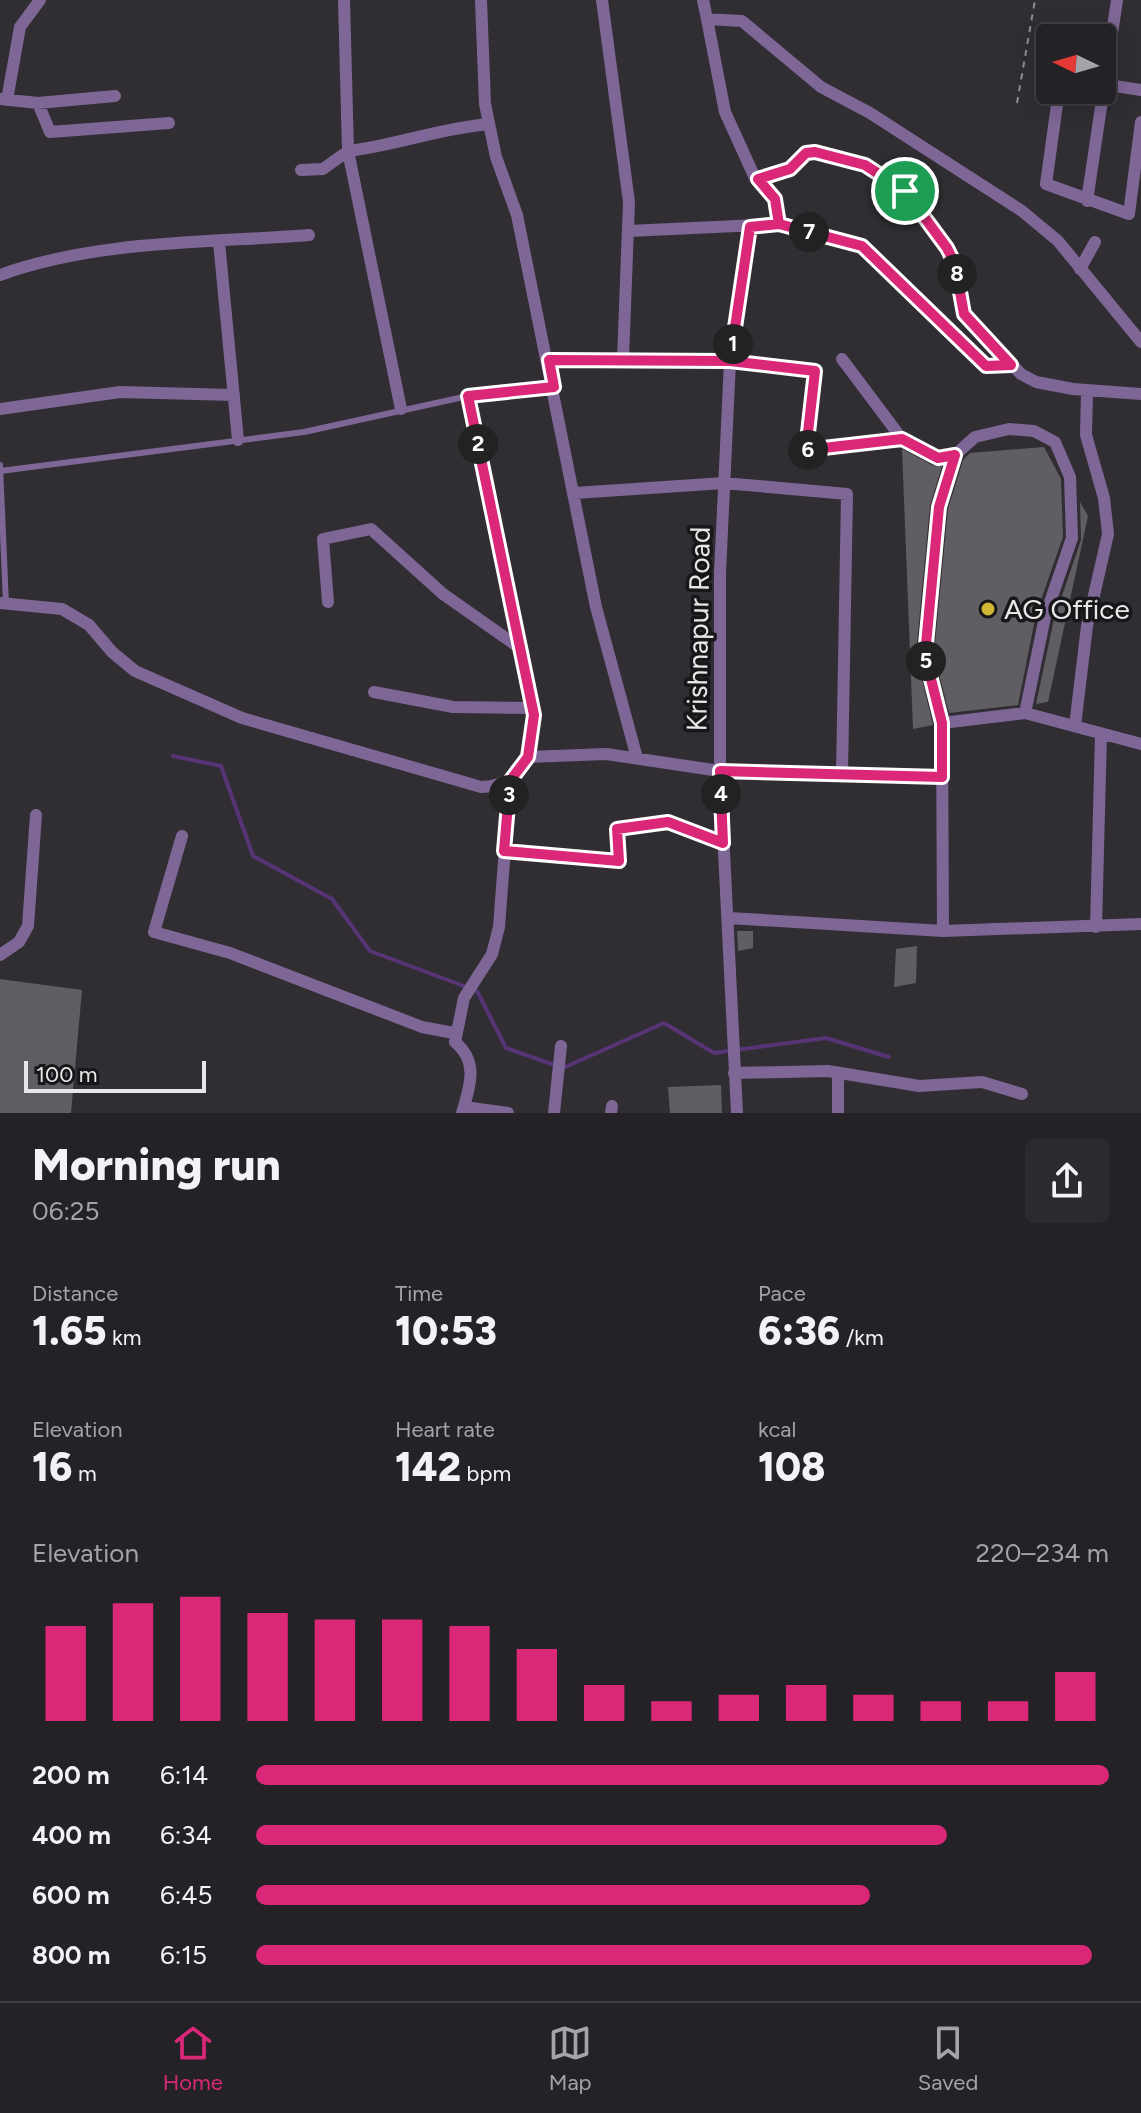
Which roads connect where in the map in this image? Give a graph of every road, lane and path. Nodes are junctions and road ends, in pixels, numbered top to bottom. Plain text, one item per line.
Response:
1 (40, 0) edge
2 (344, 0) edge
3 (481, 0) edge
4 (602, 0) edge
5 (703, 0) edge
6 (1035, 0) edge
7 (1117, 0) edge
8 (707, 19) junction
9 (1113, 24) edge
10 (1116, 86) edge
11 (1141, 90) edge
12 (115, 96) dead end
13 (3, 100) edge
14 (38, 103) junction
15 (1017, 103) dead end
16 (1057, 104) edge
17 (1100, 104) edge
18 (1141, 122) edge
19 (169, 123) dead end
20 (489, 124) junction
21 (348, 151) junction
22 (301, 170) dead end
23 (758, 179) junction
24 (1087, 201) junction
25 (779, 224) junction
26 (750, 227) junction
27 (628, 231) junction
28 (309, 235) dead end
29 (219, 242) junction
30 (1095, 242) dead end
31 (1080, 269) junction
32 (0, 275) edge
33 (1141, 342) edge
34 (623, 359) junction
35 (842, 359) dead end
36 (549, 360) junction
37 (730, 361) junction
38 (1011, 365) junction
39 (815, 371) joint
40 (554, 387) junction
41 (1087, 391) junction
42 (1141, 394) edge
43 (234, 395) junction
44 (468, 396) junction
45 (0, 409) edge
46 (401, 409) junction
47 (902, 439) junction
48 (238, 440) junction
49 (955, 455) junction
50 (0, 469) edge
51 (724, 483) junction
52 (575, 493) junction
53 (328, 602) dead end
54 (3, 604) edge
55 (520, 648) junction
56 (374, 692) dead end
57 (533, 708) junction
58 (1025, 713) junction
59 (942, 723) junction
60 (1075, 726) junction
61 (1101, 734) junction
62 (1141, 744) edge
63 (528, 757) junction
64 (637, 758) junction
65 (720, 771) junction
66 (842, 774) junction
67 (942, 777) junction
68 (510, 781) junction
69 (36, 815) dead end
70 (182, 836) dead end
71 (723, 843) junction
72 (504, 851) junction
73 (729, 918) junction
74 (1141, 924) edge
75 (1096, 927) junction
76 (943, 931) junction
77 (0, 955) edge
78 (454, 1033) junction
79 (561, 1046) dead end
80 (734, 1073) junction
81 (838, 1073) junction
82 (1022, 1094) dead end
83 (463, 1110) edge
84 (508, 1113) edge
85 (554, 1113) edge
86 (737, 1113) edge
87 (838, 1113) edge

1 - 13 street
2 - 21 street
3 - 20 street
4 - 27 street
5 - 8 street
6 - 15 path
7 - 9 street
8 - 23 street
8 - 31 street
10 - 11 street
12 - 14 street
13 - 14 street
14 - 19 street
16 - 24 street
17 - 24 street
18 - 24 street
20 - 21 street
20 - 36 street
21 - 22 street
21 - 46 street
23 - 25 street
23 - 38 street
25 - 26 street
25 - 38 street
26 - 27 street
26 - 37 street, Krishnapur Road
27 - 34 street
28 - 29 street
29 - 32 street
29 - 43 street
30 - 31 street
31 - 33 street
34 - 36 lane
34 - 37 lane
35 - 47 street
36 - 40 street
37 - 39 lane
37 - 51 street, Krishnapur Road
38 - 41 street
39 - 47 street
40 - 44 street
40 - 52 street
41 - 42 street
41 - 60 street
43 - 45 street
43 - 48 street
44 - 46 lane
44 - 55 street
46 - 48 lane
47 - 49 street
48 - 50 lane
49 - 58 street
49 - 59 street
50 - 54 lane
51 - 52 street
51 - 65 street, Krishnapur Road
51 - 66 street
52 - 64 street
53 - 55 street
54 - 68 street
55 - 57 street
56 - 57 street
57 - 63 street
58 - 59 street
58 - 60 street
59 - 67 street
60 - 61 street
61 - 62 street
61 - 75 street
63 - 64 street
63 - 68 street
64 - 65 street
65 - 66 street
65 - 71 street, Krishnapur Road
66 - 67 street
67 - 76 street
68 - 72 street
69 - 77 street
70 - 78 street
71 - 72 street
71 - 73 street, Krishnapur Road
72 - 78 street
73 - 76 street
73 - 80 street, Krishnapur Road
74 - 75 street
75 - 76 street
78 - 83 street
79 - 85 street
80 - 81 street
80 - 86 street, Krishnapur Road
81 - 82 street
81 - 87 street
83 - 84 street

